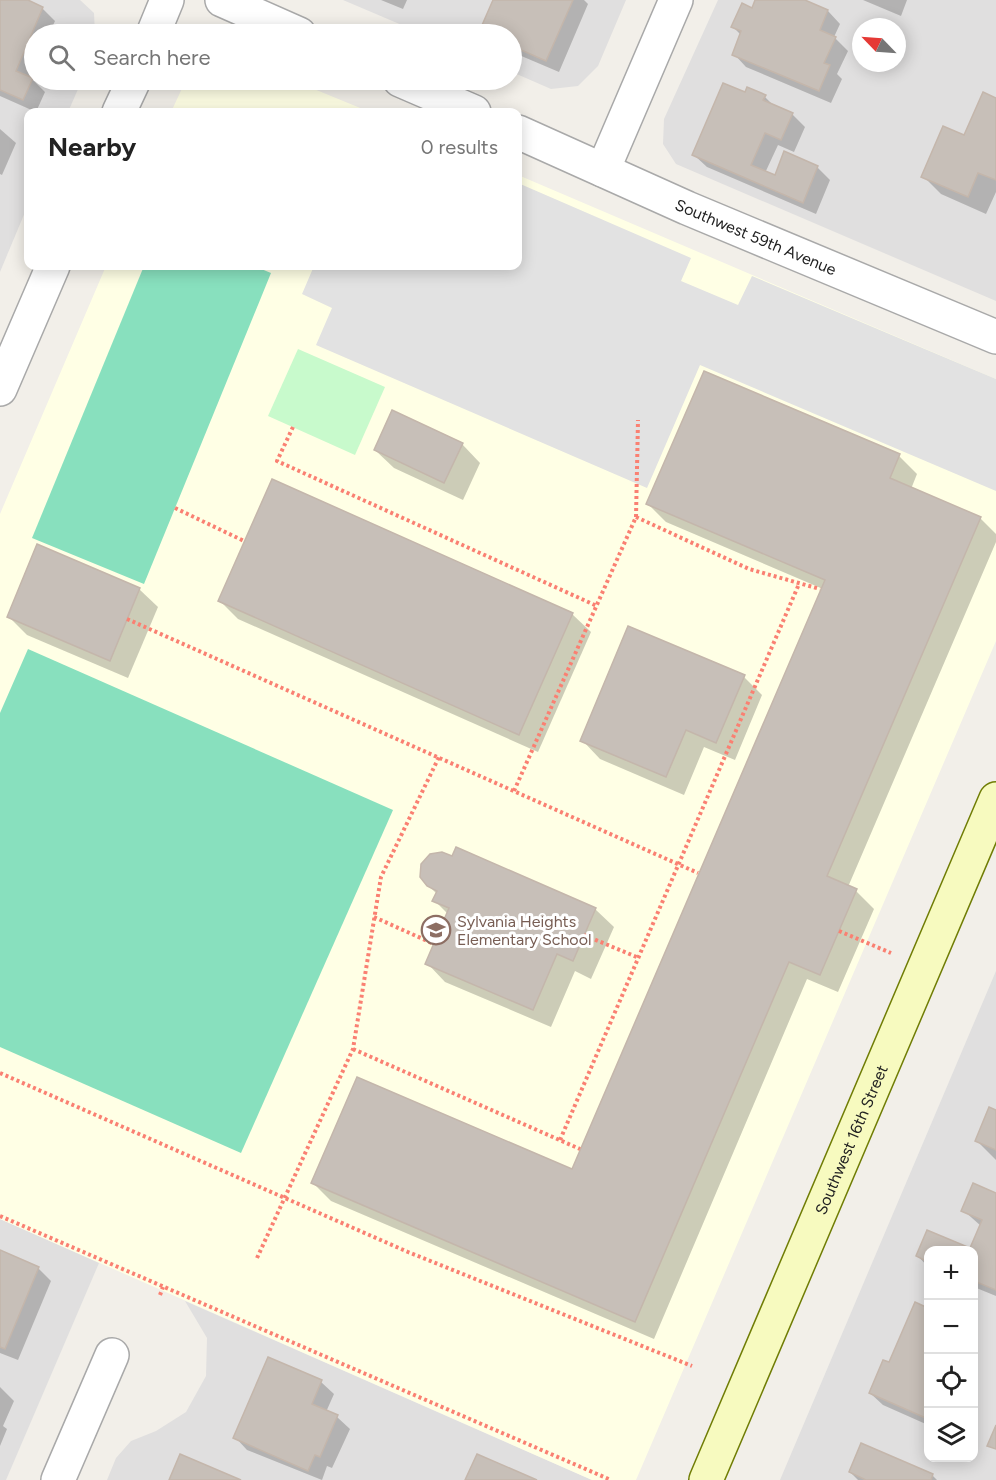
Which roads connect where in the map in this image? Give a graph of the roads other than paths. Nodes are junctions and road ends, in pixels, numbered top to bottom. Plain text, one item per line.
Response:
1 (167, 0) edge
2 (222, 0) edge
3 (676, 0) edge
4 (157, 24) edge
5 (276, 24) edge
6 (129, 90) edge
7 (423, 90) edge
8 (121, 108) edge
9 (465, 108) edge
10 (522, 134) edge
11 (603, 170) junction
12 (51, 270) edge
13 (996, 337) edge
14 (0, 389) edge
15 (996, 799) edge
16 (112, 1355) dead end
17 (58, 1480) edge
18 (706, 1480) edge

1 - 4 street
2 - 5 street
3 - 11 street
6 - 8 street
7 - 9 street
10 - 11 street, Southwest 59th Avenue
11 - 13 street, Southwest 59th Avenue
12 - 14 street
15 - 18 street, Southwest 16th Street
16 - 17 street

